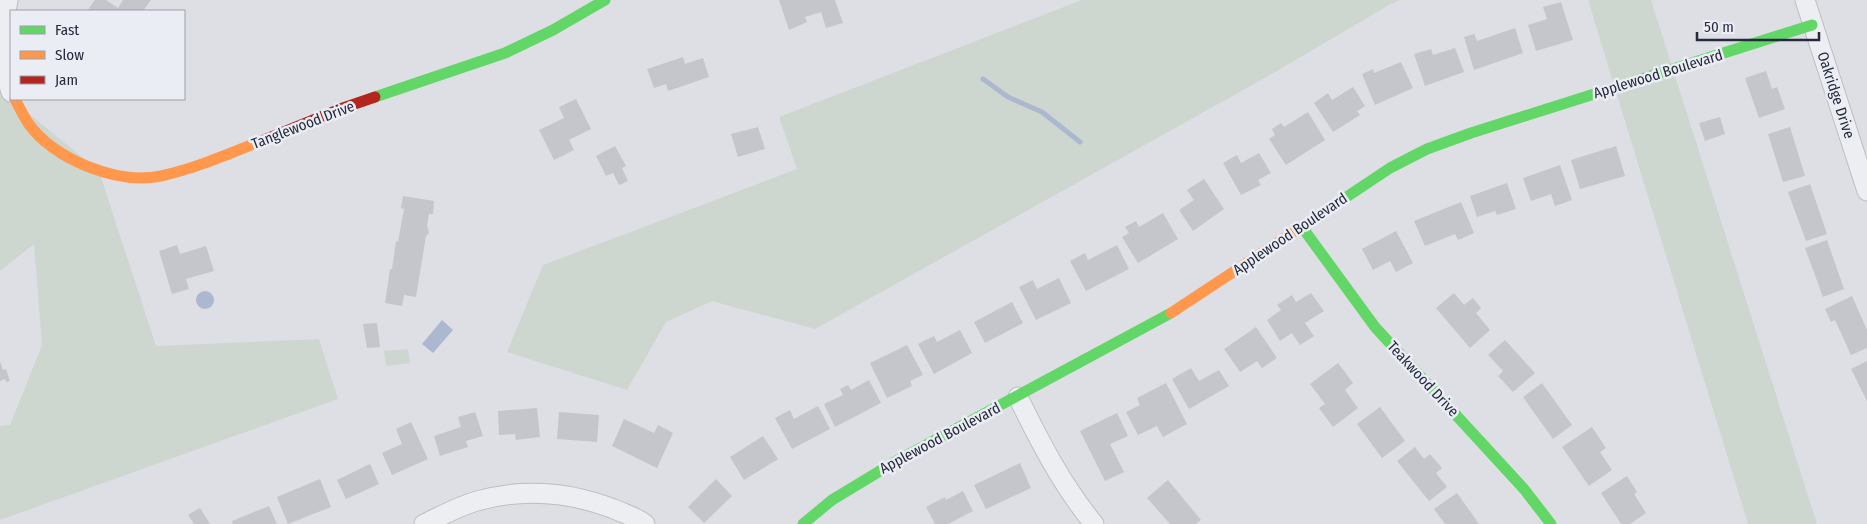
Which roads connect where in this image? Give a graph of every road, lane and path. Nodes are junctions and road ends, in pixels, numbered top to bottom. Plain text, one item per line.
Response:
1 (8, 0) edge
2 (605, 0) edge
3 (1805, 0) edge
4 (1812, 25) junction
5 (10, 88) edge
6 (15, 100) edge
7 (1867, 191) edge
8 (1302, 227) junction
9 (1018, 397) junction
10 (424, 524) edge
11 (645, 524) edge
12 (804, 524) edge
13 (1094, 524) edge
14 (1552, 524) edge

1 - 5 street
2 - 6 street, Tanglewood Drive
3 - 4 street, Oakridge Drive
4 - 7 street, Oakridge Drive
4 - 8 street, Applewood Boulevard
8 - 9 street, Applewood Boulevard
8 - 14 street, Teakwood Drive
9 - 12 street, Applewood Boulevard
9 - 13 street
10 - 11 street

